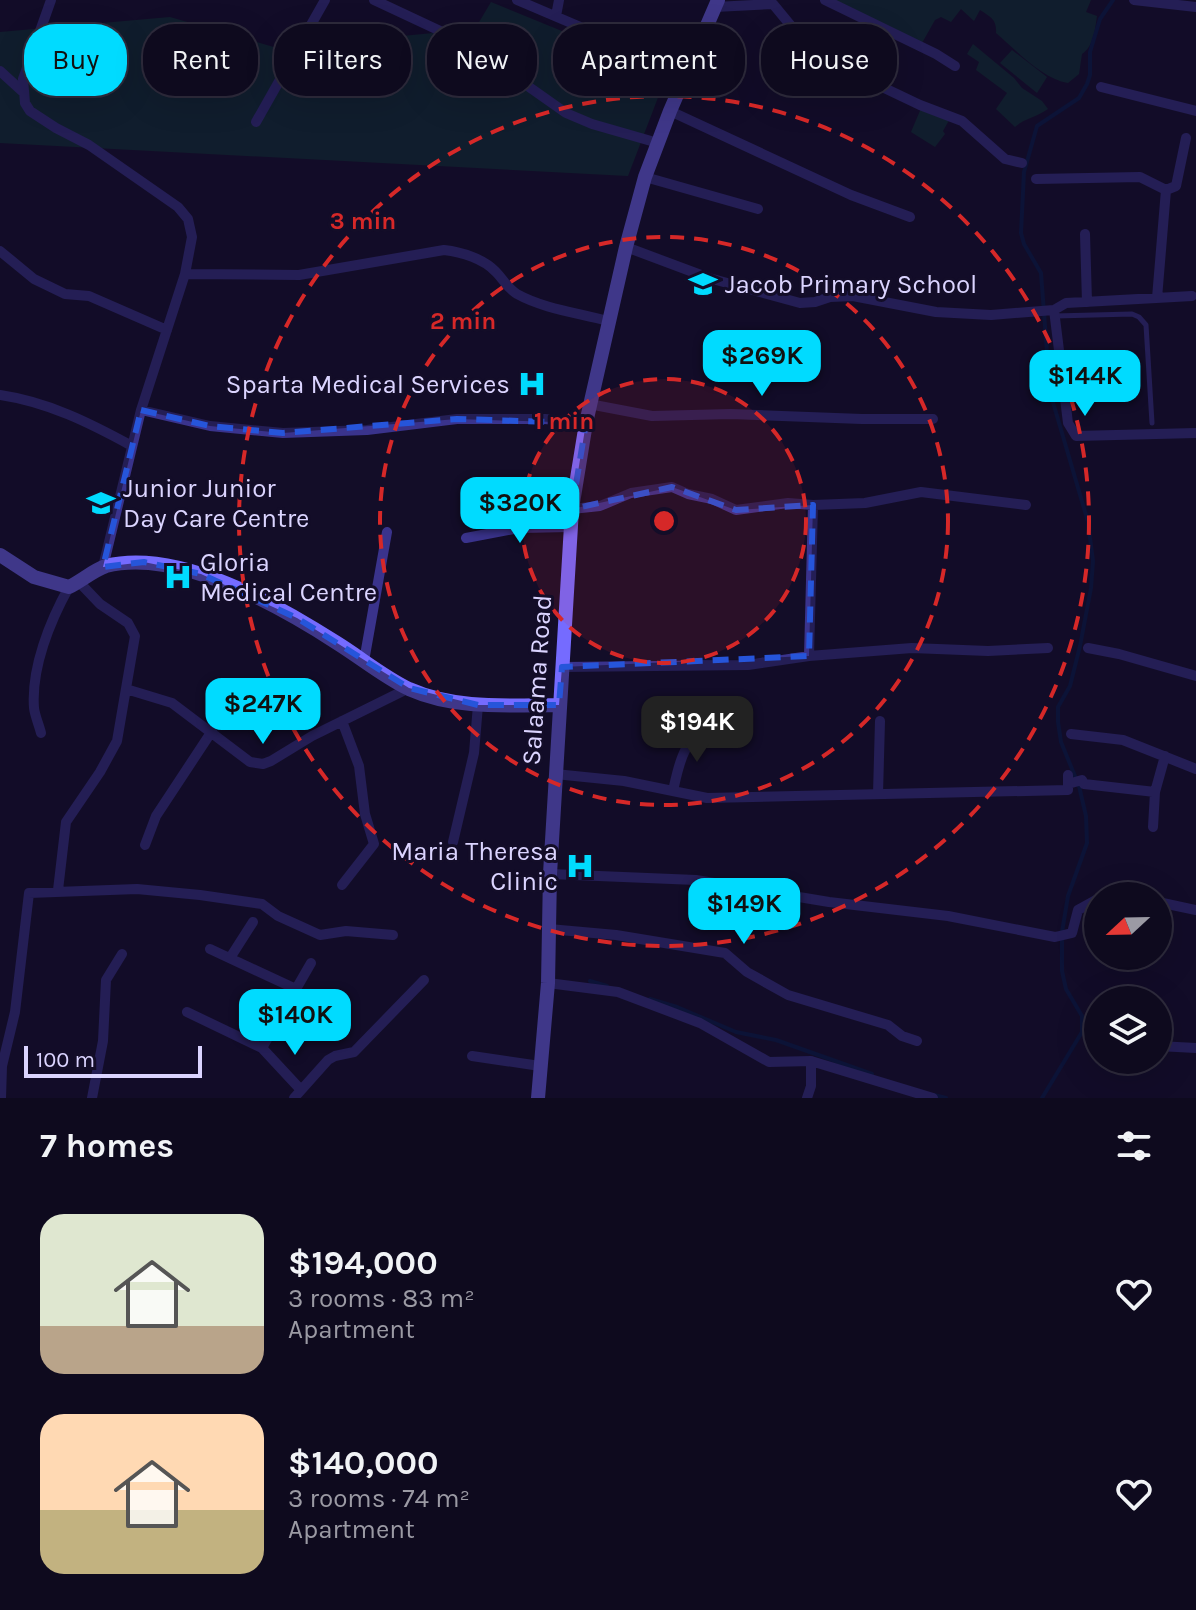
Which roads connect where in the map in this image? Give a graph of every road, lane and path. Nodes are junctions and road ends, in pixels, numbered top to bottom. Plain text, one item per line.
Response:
1 (325, 0) edge
2 (374, 0) edge
3 (517, 0) edge
4 (559, 0) edge
5 (825, 0) edge
6 (1134, 0) edge
7 (48, 1) edge
8 (1165, 2) edge
9 (716, 4) edge
10 (1196, 7) edge
11 (556, 16) junction
12 (575, 24) edge
13 (707, 24) edge
14 (955, 66) dead end
15 (0, 71) edge
16 (1101, 87) dead end
17 (22, 91) junction
18 (676, 96) edge
19 (670, 111) junction
20 (1196, 111) edge
21 (256, 122) dead end
22 (1186, 138) dead end
23 (658, 143) junction
24 (1022, 163) dead end
25 (645, 177) junction
26 (1036, 179) dead end
27 (1166, 190) junction
28 (758, 209) dead end
29 (910, 217) dead end
30 (1085, 234) dead end
31 (626, 247) junction
32 (0, 251) edge
33 (185, 274) junction
34 (1192, 296) dead end
35 (1157, 298) junction
36 (1087, 302) junction
37 (1052, 312) junction
38 (608, 321) junction
39 (167, 330) junction
40 (0, 395) edge
41 (589, 404) junction
42 (141, 410) junction
43 (933, 419) dead end
44 (586, 423) junction
45 (1152, 423) dead end
46 (1196, 433) edge
47 (132, 446) junction
48 (813, 505) junction
49 (1026, 505) dead end
50 (572, 509) junction
51 (571, 527) junction
52 (387, 532) dead end
53 (466, 538) dead end
54 (0, 555) edge
55 (103, 567) junction
56 (74, 585) junction
57 (1048, 648) dead end
58 (1088, 648) dead end
59 (809, 656) junction
60 (364, 661) junction
61 (562, 667) junction
62 (1196, 676) edge
63 (409, 688) junction
64 (126, 689) junction
65 (478, 705) junction
66 (559, 705) junction
67 (342, 721) junction
68 (880, 721) dead end
69 (713, 727) dead end
70 (212, 731) junction
71 (41, 733) dead end
72 (1071, 734) dead end
73 (1165, 756) junction
74 (1196, 769) edge
75 (555, 774) junction
76 (673, 791) junction
77 (1155, 792) junction
78 (878, 794) junction
79 (1153, 827) dead end
80 (453, 842) dead end
81 (145, 845) dead end
82 (550, 874) junction
83 (342, 885) dead end
84 (58, 890) junction
85 (1172, 905) edge
86 (1084, 907) edge
87 (1196, 910) edge
88 (253, 922) dead end
89 (549, 929) junction
90 (393, 935) dead end
91 (210, 949) dead end
92 (122, 954) dead end
93 (230, 958) junction
94 (311, 963) dead end
95 (424, 980) dead end
96 (548, 983) junction
97 (296, 989) junction
98 (187, 1012) dead end
99 (917, 1041) dead end
100 (1172, 1047) edge
101 (262, 1048) junction
102 (1196, 1048) edge
103 (472, 1056) dead end
104 (811, 1061) junction
105 (540, 1066) junction
106 (300, 1095) edge
107 (1, 1098) edge
108 (92, 1098) edge
109 (538, 1098) edge
110 (807, 1098) edge
111 (933, 1098) edge

1 - 21 street
2 - 23 street
3 - 11 street
4 - 11 street
5 - 14 street
6 - 8 street
7 - 17 street
8 - 10 street
9 - 13 main road, Salaama Road
9 - 24 street
11 - 12 street
15 - 17 street
16 - 20 street
17 - 33 street
18 - 19 main road, Salaama Road
19 - 23 main road, Salaama Road
19 - 29 street
22 - 27 street
23 - 25 main road, Salaama Road
25 - 28 street
25 - 31 main road, Salaama Road
26 - 27 street
27 - 35 street
30 - 36 street
31 - 37 street
31 - 38 main road, Salaama Road
32 - 39 street
33 - 38 street
33 - 39 street
34 - 35 street
35 - 36 street
36 - 37 street
37 - 45 lane
37 - 46 street
38 - 41 main road, Salaama Road
39 - 42 street
40 - 47 street
41 - 43 street
41 - 44 main road, Salaama Road
42 - 44 street
42 - 47 street
44 - 50 main road, Salaama Road
47 - 55 street
48 - 49 street
48 - 50 street
48 - 59 street
50 - 51 main road, Salaama Road
51 - 53 street
51 - 61 main road, Salaama Road
52 - 60 street
54 - 56 main road
55 - 56 main road
55 - 60 main road
56 - 64 street
56 - 71 street
57 - 59 street
58 - 62 street
59 - 61 street
60 - 63 main road
61 - 66 main road, Salaama Road
63 - 65 main road
63 - 67 street
64 - 70 street
64 - 84 street
65 - 66 main road
65 - 80 street
66 - 75 main road, Salaama Road
67 - 70 street
67 - 83 street
68 - 78 street
69 - 76 street
70 - 81 street
72 - 73 street
73 - 74 street
73 - 77 street
75 - 76 street
75 - 82 main road, Salaama Road
76 - 78 street
77 - 78 street
77 - 79 street
82 - 86 street
82 - 89 main road, Salaama Road
84 - 90 street
84 - 107 street
85 - 87 street
88 - 93 street
89 - 96 main road, Salaama Road
89 - 99 street
91 - 93 street
92 - 108 street
93 - 97 street
94 - 97 street
95 - 106 street
96 - 104 street
96 - 105 main road, Salaama Road
97 - 101 street
98 - 101 street
100 - 102 street
101 - 106 street
103 - 105 street
104 - 110 street
104 - 111 street
105 - 109 main road, Salaama Road

